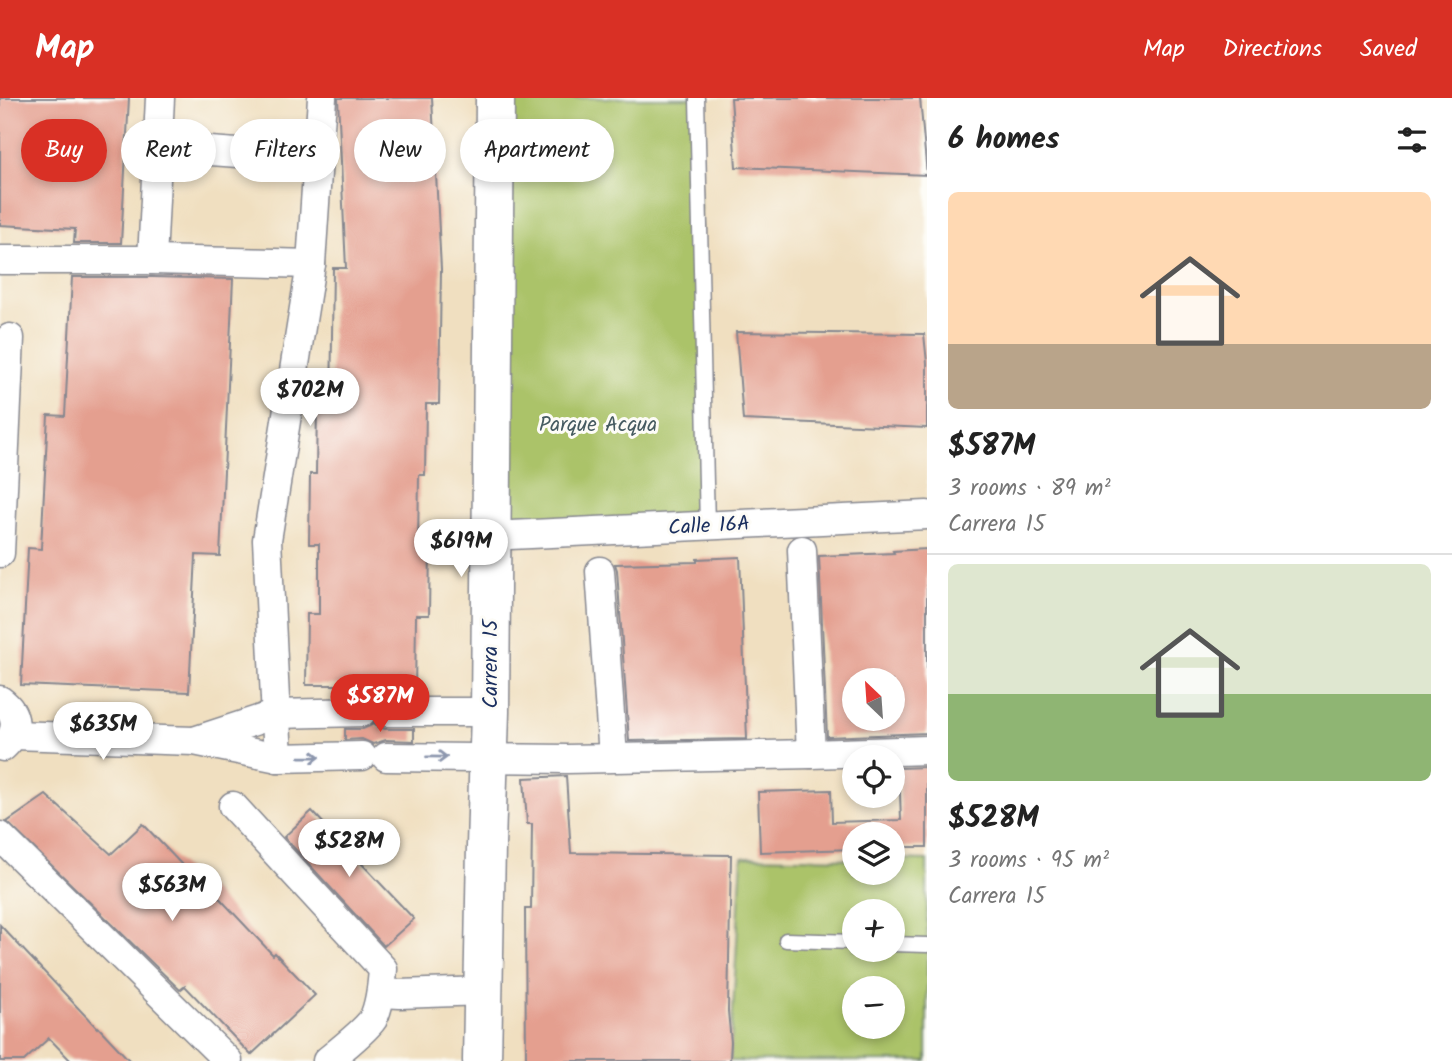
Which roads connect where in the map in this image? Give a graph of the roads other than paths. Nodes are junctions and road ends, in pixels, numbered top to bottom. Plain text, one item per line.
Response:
1 (160, 98) edge
2 (322, 98) edge
3 (495, 98) edge
4 (696, 98) edge
5 (159, 119) edge
6 (320, 119) edge
7 (155, 182) edge
8 (316, 182) edge
9 (0, 260) edge
10 (152, 260) junction
11 (311, 264) junction
12 (10, 338) dead end
13 (927, 515) edge
14 (707, 526) junction
15 (491, 536) junction
16 (802, 551) dead end
17 (0, 553) edge
18 (600, 570) dead end
19 (0, 700) edge
20 (490, 712) junction
21 (276, 714) junction
22 (194, 741) junction
23 (7, 742) edge
24 (927, 750) edge
25 (811, 754) junction
26 (613, 757) junction
27 (278, 758) junction
28 (488, 758) junction
29 (233, 806) dead end
30 (0, 836) edge
31 (786, 940) dead end
32 (842, 942) edge
33 (905, 944) edge
34 (927, 945) edge
35 (483, 991) junction
36 (380, 993) junction
37 (228, 1061) edge
38 (327, 1061) edge
39 (482, 1061) edge

1 - 5 street
2 - 6 street
3 - 15 street, Carrera 15
4 - 14 lane
7 - 10 street
8 - 11 street
9 - 10 street
10 - 11 street
11 - 21 street
12 - 17 street
13 - 14 street, Calle 16A
14 - 15 street, Calle 16A
15 - 20 street, Carrera 15
16 - 25 street
18 - 26 street
19 - 23 street
20 - 21 street
20 - 28 street, Carrera 15
21 - 22 street
21 - 27 street
22 - 23 street
22 - 27 street
24 - 25 street
25 - 26 street
26 - 28 street
27 -> 28 street
28 - 35 street, Carrera 15
29 - 36 street
30 - 37 street
31 - 32 lane
33 - 34 lane
35 - 36 street
35 - 39 street, Carrera 15
36 - 38 street

